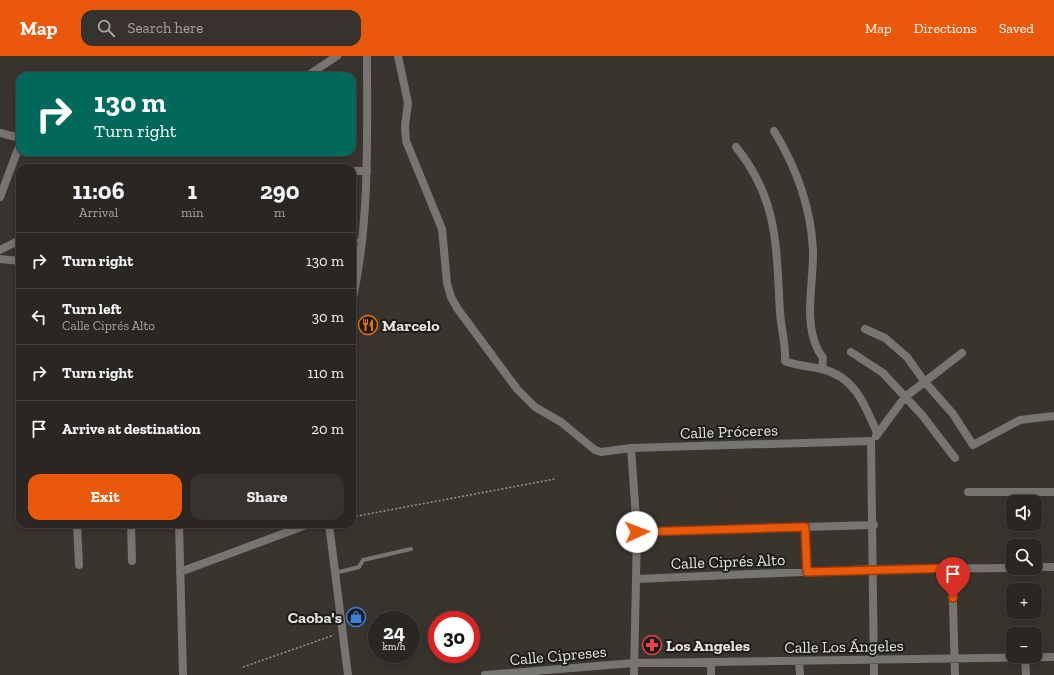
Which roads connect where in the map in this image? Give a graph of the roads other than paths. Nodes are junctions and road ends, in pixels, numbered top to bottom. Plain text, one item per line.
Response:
1 (337, 56) edge
2 (367, 56) edge
3 (398, 56) edge
4 (313, 72) edge
5 (774, 131) dead end
6 (0, 133) edge
7 (16, 137) edge
8 (736, 147) dead end
9 (16, 155) edge
10 (356, 171) edge
11 (367, 171) junction
12 (0, 197) edge
13 (361, 240) junction
14 (356, 241) edge
15 (16, 242) edge
16 (0, 250) edge
17 (0, 259) edge
18 (16, 261) edge
19 (356, 273) edge
20 (865, 329) dead end
21 (851, 352) dead end
22 (962, 353) dead end
23 (822, 369) junction
24 (924, 381) junction
25 (905, 397) junction
26 (1054, 416) edge
27 (878, 433) junction
28 (871, 441) junction
29 (630, 448) junction
30 (955, 458) dead end
31 (968, 492) dead end
32 (1054, 492) edge
33 (874, 525) junction
34 (805, 527) junction
35 (77, 528) edge
36 (130, 528) edge
37 (179, 528) edge
38 (298, 528) edge
39 (329, 528) edge
40 (637, 532) junction
41 (411, 550) dead end
42 (132, 561) dead end
43 (79, 566) dead end
44 (1042, 567) edge
45 (1054, 567) edge
46 (952, 568) junction
47 (1006, 568) edge
48 (873, 570) junction
49 (180, 572) junction
50 (807, 572) junction
51 (335, 573) junction
52 (636, 579) junction
53 (1006, 657) edge
54 (1042, 657) edge
55 (1054, 657) edge
56 (955, 658) junction
57 (874, 659) junction
58 (800, 661) junction
59 (711, 662) junction
60 (634, 663) junction
61 (1025, 663) edge
62 (183, 675) edge
63 (348, 675) edge
64 (485, 675) edge
65 (634, 675) edge
66 (711, 675) edge
67 (800, 675) edge
68 (874, 675) edge
69 (955, 675) edge
70 (1026, 675) edge

1 - 4 street
2 - 11 street
3 - 29 street, Calle Próceres
5 - 23 street
6 - 7 street
8 - 23 street
9 - 12 street
10 - 11 street
11 - 13 street
13 - 14 lane
13 - 19 street
15 - 16 street
17 - 18 street
20 - 24 street
21 - 25 street
22 - 24 street
23 - 27 street
24 - 25 street
24 - 26 street
25 - 27 street
25 - 30 street
27 - 28 street
28 - 29 street, Calle Próceres
28 - 33 street
29 - 40 street
31 - 32 street
33 - 34 street
33 - 48 street
34 - 40 street
34 - 50 street
35 - 43 street
36 - 42 street
37 - 49 street
38 - 49 street
39 - 51 street
40 - 52 street
41 - 51 lane
44 - 45 street
46 - 47 street, Calle Ciprés Alto
46 - 48 street, Calle Ciprés Alto
46 - 56 street
48 - 50 street, Calle Ciprés Alto
48 - 57 street
49 - 62 street
50 - 52 street, Calle Ciprés Alto
51 - 63 street
52 - 60 street
53 - 56 street, Calle Los Ángeles
54 - 55 street, Calle Los Ángeles
56 - 57 street, Calle Los Ángeles
56 - 69 street
57 - 58 street, Calle Los Ángeles
57 - 68 street
58 - 59 street, Calle Los Ángeles
58 - 67 street
59 - 60 street, Calle Los Ángeles
59 - 66 street
60 - 64 street, Calle Cipreses
60 - 65 street
61 - 70 street

